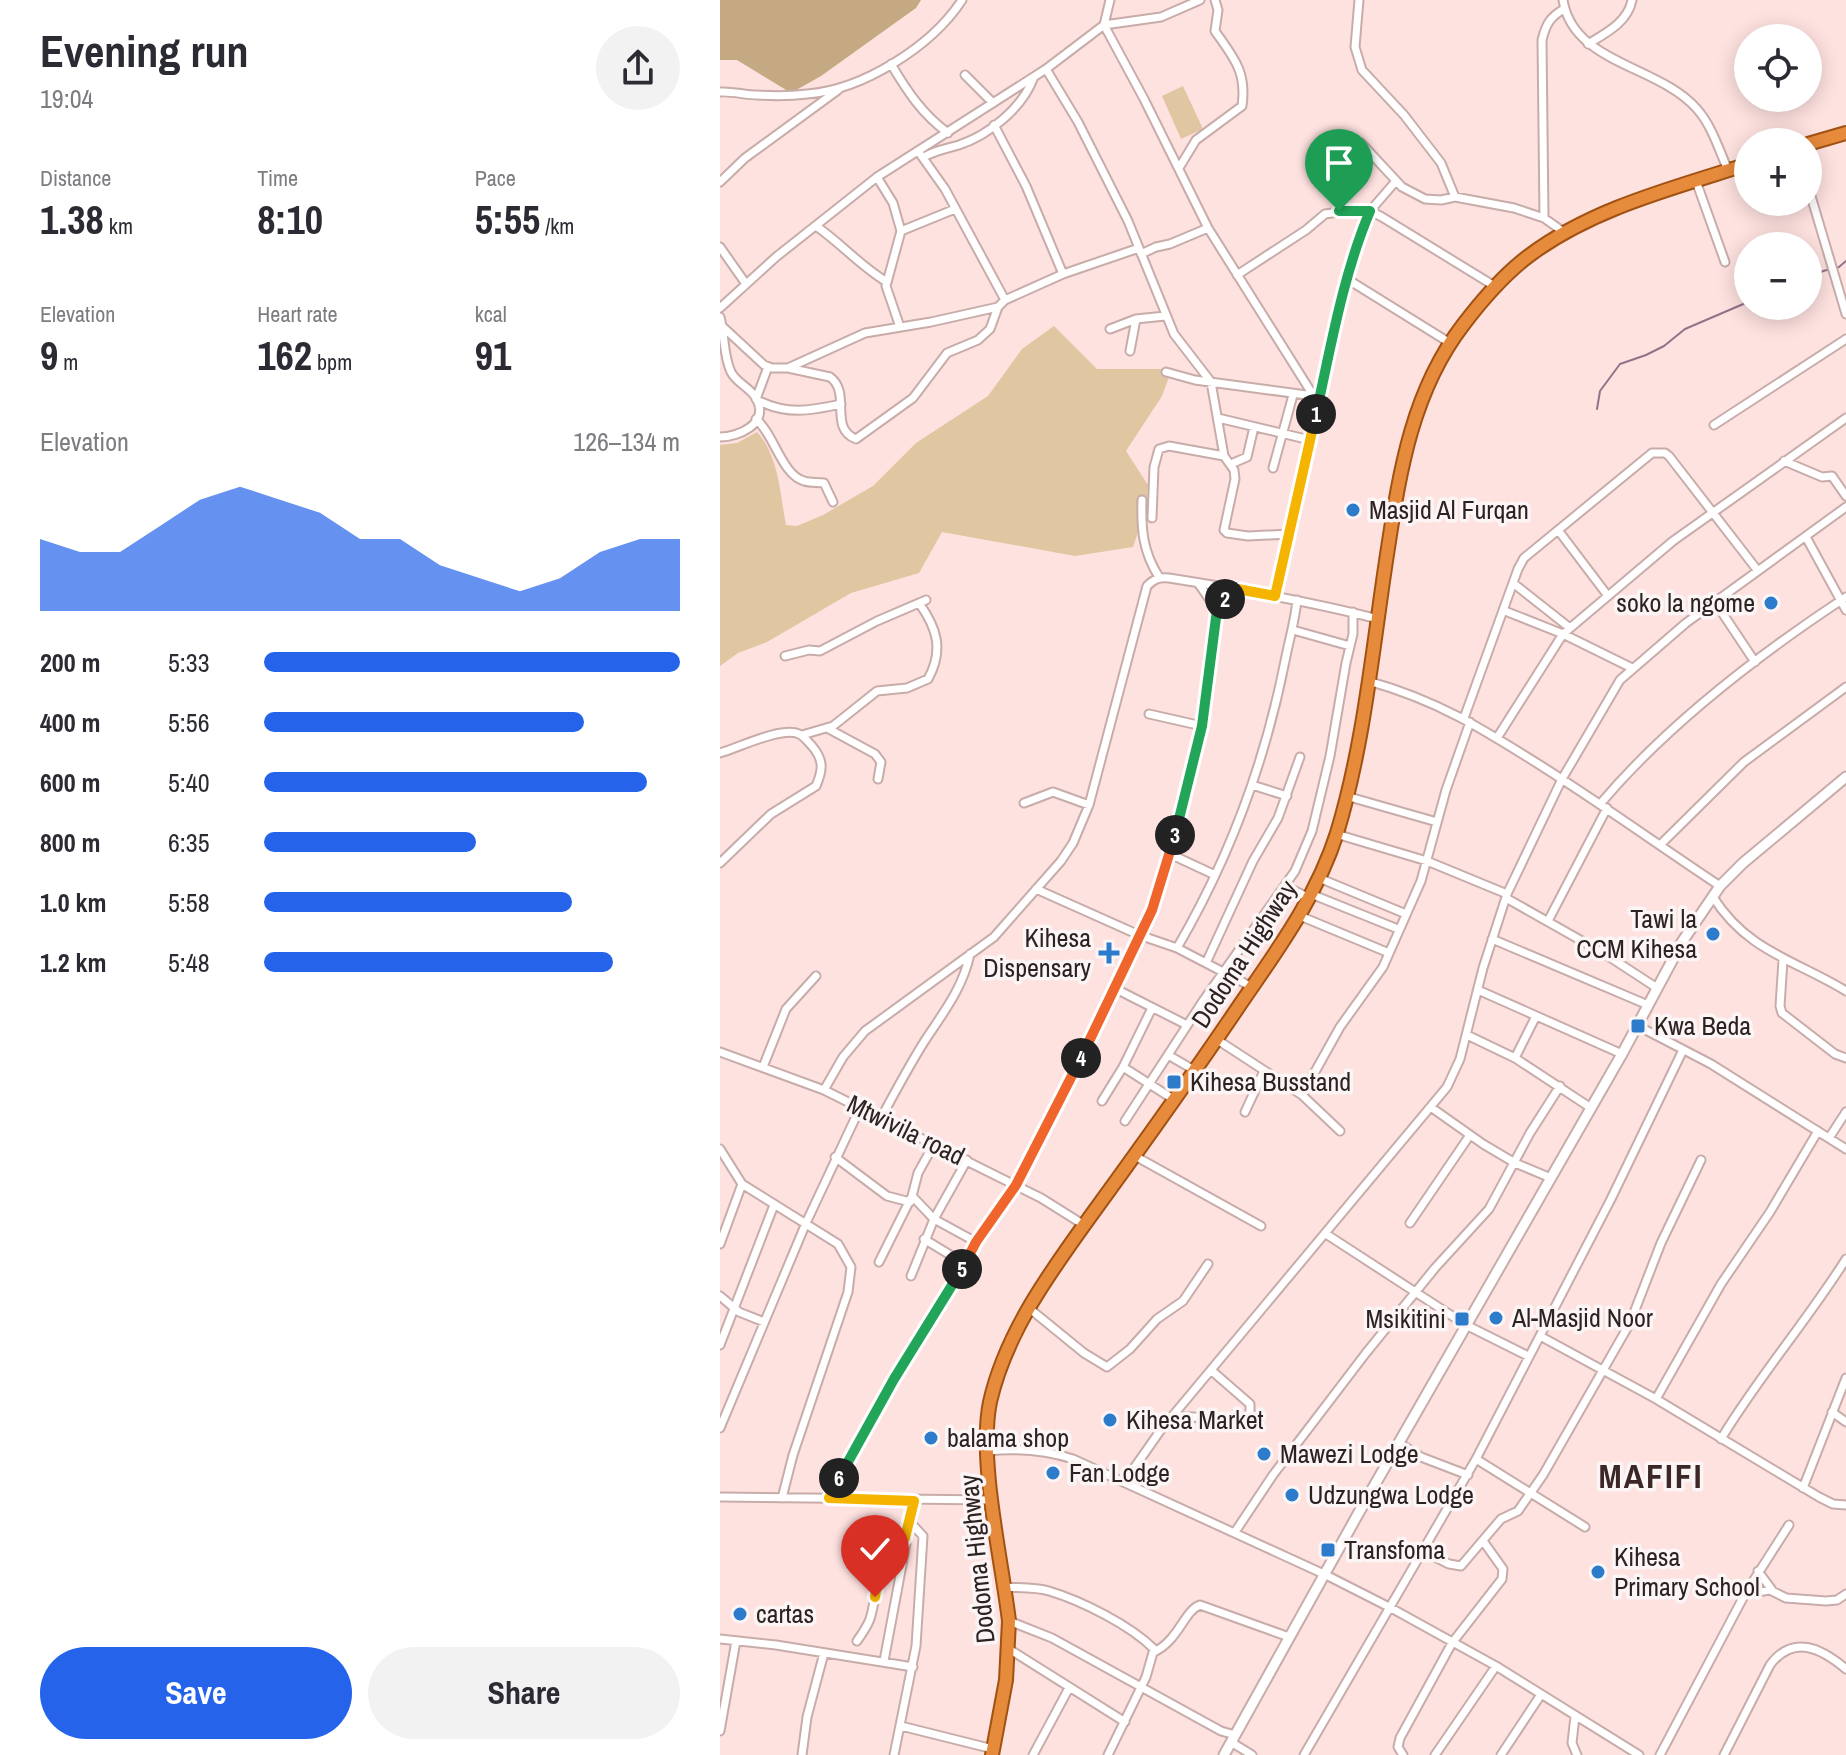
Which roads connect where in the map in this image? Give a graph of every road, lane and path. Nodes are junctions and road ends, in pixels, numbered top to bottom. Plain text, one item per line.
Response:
1 (962, 0) edge
2 (1110, 0) edge
3 (1200, 0) edge
4 (1215, 0) edge
5 (1223, 0) edge
6 (1359, 0) edge
7 (1632, 0) edge
8 (1564, 4) edge
9 (1218, 10) junction
10 (1104, 25) junction
11 (1588, 44) junction
12 (891, 64) junction
13 (1046, 69) junction
14 (965, 75) dead end
15 (1033, 77) junction
16 (843, 87) junction
17 (720, 92) edge
18 (993, 103) junction
19 (994, 125) junction
20 (948, 133) junction
21 (1846, 133) edge
22 (1822, 140) edge
23 (1361, 143) dead end
24 (921, 154) junction
25 (1734, 168) edge
26 (1179, 169) junction
27 (1728, 170) junction
28 (877, 177) junction
29 (1396, 181) junction
30 (1696, 181) junction
31 (720, 182) edge
32 (1455, 197) junction
33 (955, 209) junction
34 (1370, 211) junction
35 (1818, 216) edge
36 (1544, 218) junction
37 (816, 226) junction
38 (1208, 228) junction
39 (901, 231) junction
40 (1565, 233) junction
41 (720, 247) edge
42 (1140, 251) junction
43 (1725, 262) dead end
44 (1063, 274) junction
45 (1237, 275) junction
46 (1347, 279) junction
47 (887, 282) junction
48 (746, 284) junction
49 (1496, 287) junction
50 (1005, 300) junction
51 (998, 307) junction
52 (720, 308) edge
53 (1846, 314) edge
54 (1165, 316) junction
55 (720, 317) edge
56 (1136, 319) junction
57 (723, 327) junction
58 (900, 327) junction
59 (1110, 329) dead end
60 (1846, 339) edge
61 (1450, 343) junction
62 (1130, 351) dead end
63 (768, 367) junction
64 (788, 368) junction
65 (1166, 372) dead end
66 (1211, 382) junction
67 (1293, 395) junction
68 (757, 399) junction
69 (1316, 400) junction
70 (841, 404) junction
71 (1218, 418) junction
72 (1846, 418) edge
73 (756, 419) junction
74 (1714, 425) dead end
75 (1254, 427) junction
76 (1283, 434) junction
77 (720, 437) edge
78 (1310, 440) junction
79 (1224, 456) junction
80 (1784, 461) junction
81 (1231, 464) junction
82 (1273, 468) dead end
83 (1846, 496) edge
84 (1142, 500) dead end
85 (833, 502) dead end
86 (1846, 507) edge
87 (1713, 511) junction
88 (1152, 518) dead end
89 (1558, 530) junction
90 (1290, 534) junction
91 (1806, 537) junction
92 (1758, 571) junction
93 (1159, 577) junction
94 (1198, 583) junction
95 (1513, 583) junction
96 (1232, 588) junction
97 (1275, 596) junction
98 (1608, 596) junction
99 (1843, 599) edge
100 (1297, 600) junction
101 (1715, 602) junction
102 (1217, 610) junction
103 (1846, 610) edge
104 (1505, 611) junction
105 (1353, 612) junction
106 (1378, 619) junction
107 (1570, 628) junction
108 (1293, 630) junction
109 (1563, 634) junction
110 (1350, 646) junction
111 (785, 656) dead end
112 (1755, 662) junction
113 (1632, 668) junction
114 (1368, 681) junction
115 (1846, 687) edge
116 (1149, 714) dead end
117 (1467, 720) junction
118 (1202, 726) junction
119 (827, 728) junction
120 (802, 735) junction
121 (1497, 738) junction
122 (720, 753) edge
123 (1300, 757) dead end
124 (1846, 777) edge
125 (878, 779) dead end
126 (1562, 779) junction
127 (1252, 785) junction
128 (1287, 796) junction
129 (1346, 796) junction
130 (1024, 803) dead end
131 (1089, 805) junction
132 (1604, 806) junction
133 (1437, 822) junction
134 (1336, 834) junction
135 (1661, 844) junction
136 (1170, 854) junction
137 (1427, 861) junction
138 (720, 863) edge
139 (1215, 875) junction
140 (1319, 878) junction
141 (1285, 886) junction
142 (1720, 886) junction
143 (1036, 889) junction
144 (1310, 896) junction
145 (1506, 896) junction
146 (1713, 897) junction
147 (1406, 914) junction
148 (1300, 916) junction
149 (1548, 921) junction
150 (1398, 929) junction
151 (1139, 935) junction
152 (1492, 939) junction
153 (1177, 948) junction
154 (1389, 953) junction
155 (970, 954) junction
156 (1783, 960) junction
157 (1206, 963) junction
158 (1224, 972) junction
159 (816, 976) dead end
160 (1252, 987) junction
161 (1114, 988) junction
162 (1657, 988) junction
163 (1478, 990) junction
164 (1846, 991) edge
165 (1648, 1005) junction
166 (1152, 1008) junction
167 (1536, 1016) junction
168 (1187, 1025) junction
169 (1638, 1026) junction
170 (1467, 1035) junction
171 (1216, 1039) junction
172 (1683, 1050) junction
173 (720, 1052) edge
174 (1622, 1054) junction
175 (1168, 1055) junction
176 (1515, 1058) junction
177 (1846, 1058) edge
178 (763, 1067) junction
179 (1123, 1067) junction
180 (1194, 1070) junction
181 (1264, 1071) junction
182 (1149, 1083) junction
183 (1560, 1086) junction
184 (824, 1090) junction
185 (1302, 1095) junction
186 (1173, 1099) junction
187 (1102, 1101) dead end
188 (860, 1108) junction
189 (1432, 1108) junction
190 (1591, 1108) junction
191 (1245, 1112) dead end
192 (1846, 1112) edge
193 (881, 1118) junction
194 (1125, 1121) dead end
195 (1340, 1131) dead end
196 (1818, 1131) junction
197 (1470, 1135) junction
198 (1829, 1138) junction
199 (934, 1144) junction
200 (720, 1149) edge
201 (1846, 1149) edge
202 (1135, 1156) junction
203 (835, 1157) junction
204 (967, 1160) junction
205 (1701, 1160) dead end
206 (1515, 1163) junction
207 (1551, 1178) junction
208 (742, 1184) junction
209 (1016, 1185) junction
210 (911, 1199) junction
211 (774, 1205) junction
212 (934, 1219) junction
213 (806, 1223) junction
214 (1410, 1223) dead end
215 (1084, 1225) junction
216 (1261, 1226) dead end
217 (1326, 1234) junction
218 (924, 1239) junction
219 (976, 1242) junction
220 (720, 1244) edge
221 (1846, 1259) edge
222 (879, 1262) dead end
223 (965, 1264) junction
224 (1208, 1264) dead end
225 (911, 1276) dead end
226 (1416, 1291) junction
227 (720, 1296) edge
228 (735, 1308) junction
229 (1030, 1309) junction
230 (764, 1322) junction
231 (1466, 1325) junction
232 (1540, 1336) junction
233 (720, 1345) edge
234 (1528, 1356) junction
235 (1212, 1371) junction
236 (1603, 1372) junction
237 (1846, 1378) edge
238 (1656, 1399) junction
239 (1832, 1412) junction
240 (1174, 1414) junction
241 (1846, 1422) edge
242 (720, 1428) edge
243 (1721, 1439) junction
244 (1399, 1443) junction
245 (988, 1451) junction
246 (1476, 1459) junction
247 (1468, 1475) junction
248 (1125, 1481) junction
249 (1803, 1488) junction
250 (1532, 1493) junction
251 (720, 1497) edge
252 (782, 1498) junction
253 (829, 1498) junction
254 (993, 1500) junction
255 (914, 1501) junction
256 (1846, 1505) edge
257 (909, 1521) junction
258 (1789, 1525) dead end
259 (1585, 1527) dead end
260 (1235, 1532) junction
261 (905, 1538) junction
262 (1483, 1541) junction
263 (1423, 1551) junction
264 (1758, 1571) junction
265 (1326, 1575) junction
266 (1005, 1587) junction
267 (1772, 1590) junction
268 (1745, 1594) junction
269 (1846, 1594) edge
270 (1391, 1608) junction
271 (1009, 1621) junction
272 (1289, 1637) junction
273 (720, 1639) edge
274 (736, 1641) junction
275 (857, 1641) dead end
276 (1452, 1643) junction
277 (1009, 1649) junction
278 (1154, 1652) junction
279 (824, 1653) junction
280 (884, 1661) junction
281 (1496, 1666) junction
282 (913, 1667) junction
283 (1846, 1669) edge
284 (1142, 1686) junction
285 (1069, 1688) junction
286 (1540, 1696) junction
287 (1575, 1716) junction
288 (1125, 1722) junction
289 (901, 1726) junction
290 (720, 1731) edge
291 (1233, 1739) junction
292 (992, 1752) edge
293 (802, 1755) edge
294 (894, 1755) edge
295 (1033, 1755) edge
296 (1108, 1755) edge
297 (1224, 1755) edge
298 (1252, 1755) edge
299 (1304, 1755) edge
300 (1403, 1755) edge
301 (1435, 1755) edge
302 (1501, 1755) edge
303 (1577, 1755) edge
304 (1639, 1755) edge
305 (1660, 1755) edge
306 (1724, 1755) edge

1 - 12 street
2 - 10 street
3 - 10 street
4 - 9 street
5 - 9 street
6 - 32 street
7 - 11 street
8 - 11 street
8 - 36 street
9 - 26 street
10 - 13 street
10 - 26 street
11 - 27 street
12 - 16 street
12 - 20 street
13 - 15 street
13 - 42 street
14 - 18 street
15 - 18 street
15 - 19 street
16 - 17 street
16 - 31 street
18 - 20 street
19 - 24 street
19 - 44 street
20 - 24 street
21 - 22 highway
23 - 29 street
24 - 28 street
24 - 33 street
25 - 27 highway, Dodoma Highway
26 - 38 street
27 - 30 highway, Dodoma Highway
28 - 37 street
28 - 39 street
29 - 32 street
29 - 34 street
30 - 40 highway, Dodoma Highway
30 - 43 street
32 - 36 street
33 - 39 street
33 - 50 street
34 - 45 street
34 - 46 street
34 - 49 street
35 - 53 street
36 - 40 street
37 - 47 street
37 - 48 street
38 - 42 street
38 - 45 street
39 - 47 street
40 - 49 highway, Dodoma Highway
41 - 48 street
42 - 44 street
42 - 54 street
44 - 50 street
45 - 69 street
46 - 61 street
46 - 69 street
47 - 58 street
48 - 52 street
49 - 61 highway, Dodoma Highway
50 - 51 street
51 - 58 street
51 - 70 street
54 - 56 street
54 - 66 street
55 - 57 street
56 - 59 street
56 - 62 street
57 - 63 street
57 - 68 street
58 - 64 street
60 - 74 street
61 - 106 highway, Dodoma Highway
63 - 64 street
63 - 68 street
64 - 70 street
65 - 66 street
66 - 67 street
66 - 71 street
67 - 69 street
67 - 76 street
68 - 70 street
68 - 73 street
69 - 78 street
71 - 75 street
71 - 79 street
72 - 80 street
73 - 77 street
73 - 85 street
75 - 76 street
75 - 81 street
76 - 78 street
76 - 82 street
78 - 90 street
79 - 81 street
79 - 88 street
80 - 83 street
80 - 87 street
81 - 90 street
84 - 93 street
86 - 91 street
87 - 89 street
87 - 92 street
87 - 98 street
89 - 95 street
89 - 98 street
90 - 97 street
91 - 92 street
91 - 99 street
92 - 101 street
93 - 94 street
93 - 131 street
94 - 96 street
94 - 102 street
95 - 104 street
95 - 107 street
96 - 97 street
96 - 102 street
97 - 100 street
98 - 107 street
99 - 103 street
99 - 112 street
100 - 105 street
100 - 108 street
101 - 112 street
101 - 113 street
102 - 118 street
104 - 109 street
104 - 117 street
105 - 106 street
105 - 110 street
106 - 114 highway, Dodoma Highway
107 - 109 street
108 - 110 street
108 - 127 street
109 - 113 street
109 - 121 street
110 - 141 street
111 - 119 street
112 - 132 street
113 - 126 street
114 - 117 street
114 - 129 highway, Dodoma Highway
115 - 135 street
116 - 118 street
117 - 121 street
117 - 133 street
118 - 136 street
119 - 120 street
119 - 125 street
120 - 122 street
120 - 138 street
121 - 126 street
123 - 128 street
124 - 142 street
126 - 132 street
126 - 145 street
127 - 128 street
127 - 139 street
128 - 157 street
129 - 133 street
129 - 134 highway, Dodoma Highway
130 - 131 street
131 - 143 street
132 - 135 street
132 - 149 street
133 - 137 street
134 - 137 street
134 - 140 highway, Dodoma Highway
135 - 142 street
136 - 139 street
136 - 151 street
137 - 145 street
137 - 147 street
139 - 153 street
140 - 144 highway, Dodoma Highway
140 - 147 street
141 - 144 street
141 - 158 street
142 - 146 street
143 - 151 street
143 - 155 street
144 - 148 highway, Dodoma Highway
144 - 150 street
145 - 149 street
145 - 152 street
146 - 156 street
146 - 162 street
147 - 150 street
148 - 154 street
148 - 160 highway, Dodoma Highway
149 - 162 street
150 - 154 street
151 - 153 street
151 - 161 street
152 - 163 street
152 - 165 street
153 - 157 street
154 - 185 street
155 - 184 street
155 - 193 street
156 - 164 street
156 - 177 street
157 - 158 street
158 - 160 street
158 - 168 street
159 - 178 street
160 - 171 highway, Dodoma Highway
161 - 166 street
161 - 209 street
162 - 165 street
163 - 167 street
163 - 170 street
165 - 169 street
166 - 168 street
166 - 179 street
167 - 174 street
167 - 176 street
168 - 175 street
169 - 172 street
169 - 174 street
170 - 176 street
170 - 189 street
171 - 180 highway, Dodoma Highway
171 - 181 street
172 - 196 street
172 - 232 street
173 - 178 street, Mtwivila road
174 - 190 street
175 - 180 street
175 - 182 street
176 - 183 street
178 - 184 street, Mtwivila road
179 - 182 street
179 - 187 street
180 - 186 highway, Dodoma Highway
181 - 185 street
181 - 191 street
182 - 186 street
182 - 194 street
183 - 190 street
183 - 206 street
184 - 188 street, Mtwivila road
185 - 195 street
186 - 202 highway, Dodoma Highway
188 - 193 street, Mtwivila road
188 - 203 street
189 - 197 street
189 - 217 street
190 - 207 street
192 - 198 street
193 - 199 street, Mtwivila road
196 - 198 street
196 - 238 street
197 - 206 street
197 - 214 street
198 - 201 street
199 - 204 street, Mtwivila road
199 - 210 street
200 - 208 street
202 - 215 highway, Dodoma Highway
202 - 216 street
203 - 210 street
203 - 213 street
204 - 209 street, Mtwivila road
204 - 212 street
205 - 236 street
206 - 207 street
206 - 226 street
207 - 231 street
208 - 211 street
208 - 220 street
209 - 215 street, Mtwivila road
209 - 219 street
210 - 212 street
210 - 222 street
211 - 213 street
211 - 228 street
212 - 218 street
212 - 219 street
213 - 230 street
213 - 252 street
215 - 229 highway, Dodoma Highway
217 - 226 street
217 - 235 street
218 - 223 street
218 - 225 street
219 - 223 street
221 - 243 street
223 - 253 street
224 - 229 street
226 - 231 street
226 - 260 street
227 - 228 street
228 - 230 street
228 - 233 street
229 - 245 highway, Dodoma Highway
230 - 242 street
231 - 234 street
231 - 244 street
232 - 234 street
232 - 236 street
234 - 246 street
235 - 240 street
235 - 240 street
236 - 238 street
236 - 250 street
237 - 239 street
238 - 243 street
239 - 241 street
239 - 249 street
240 - 248 street
243 - 249 street
244 - 247 street
244 - 265 street
245 - 248 street
245 - 254 highway, Dodoma Highway
246 - 247 street
246 - 250 street
247 - 263 street
248 - 260 street
249 - 256 street
250 - 259 street
250 - 262 street
251 - 252 street
252 - 253 street
253 - 255 street
254 - 255 street
254 - 266 highway, Dodoma Highway
255 - 257 street
257 - 261 street
257 - 282 street
258 - 264 street
260 - 265 street
261 - 275 street
261 - 280 street
262 - 263 street
262 - 276 street
263 - 270 street
264 - 267 street
264 - 268 street
265 - 270 street
265 - 272 street
266 - 271 highway, Dodoma Highway
266 - 278 street
267 - 268 street
267 - 269 street
268 - 305 street
270 - 276 street
270 - 299 street
271 - 277 highway, Dodoma Highway
271 - 284 street
272 - 278 street
272 - 291 street
273 - 274 street
274 - 279 street
274 - 290 street
276 - 281 street
276 - 300 street
277 - 285 street
277 - 292 highway, Dodoma Highway
278 - 284 street
279 - 280 street
279 - 293 street
280 - 282 street
281 - 286 street
281 - 301 street
282 - 289 street
283 - 306 street
284 - 288 street
284 - 291 street
285 - 288 street
285 - 295 street
286 - 287 street
286 - 302 street
287 - 303 street
287 - 304 street
288 - 296 street
289 - 292 street
289 - 294 street
291 - 297 street
291 - 298 street

